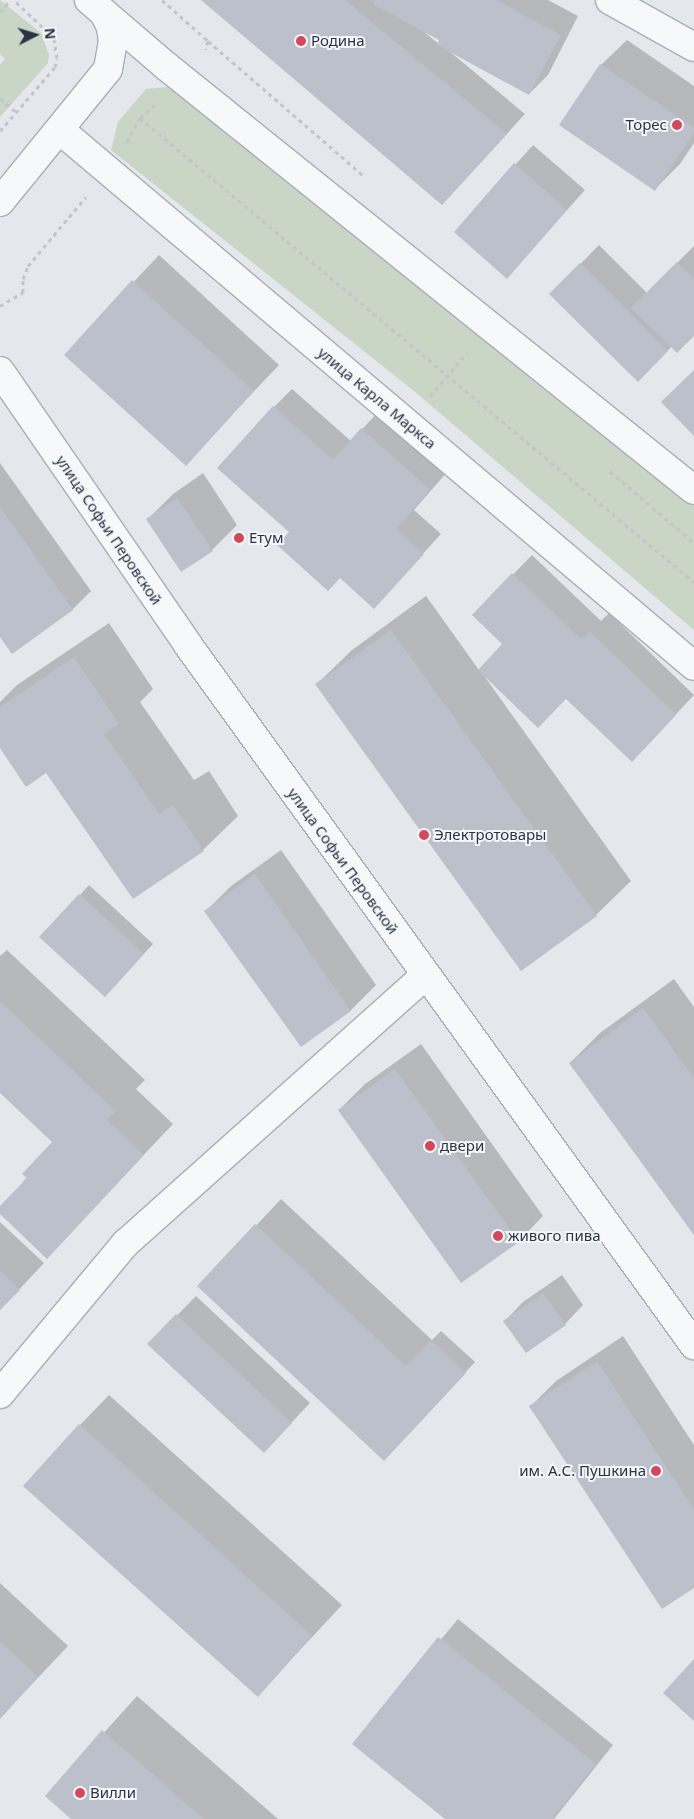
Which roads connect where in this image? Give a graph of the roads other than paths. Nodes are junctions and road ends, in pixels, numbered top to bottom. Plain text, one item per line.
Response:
1 (610, 0) edge
2 (96, 7) edge
3 (694, 47) edge
4 (166, 66) junction
5 (108, 70) junction
6 (60, 130) junction
7 (0, 202) edge
8 (0, 371) edge
9 (694, 490) edge
10 (694, 666) edge
11 (425, 976) junction
12 (694, 1345) edge
13 (0, 1394) edge

1 - 3 street
2 - 4 street
2 - 5 street
4 - 5 street
4 - 9 street
5 - 6 street
6 - 7 street
6 - 10 street, улица Карла Маркса
8 - 11 street, улица Софьи Перовской
11 - 12 street, улица Софьи Перовской
11 - 13 street

